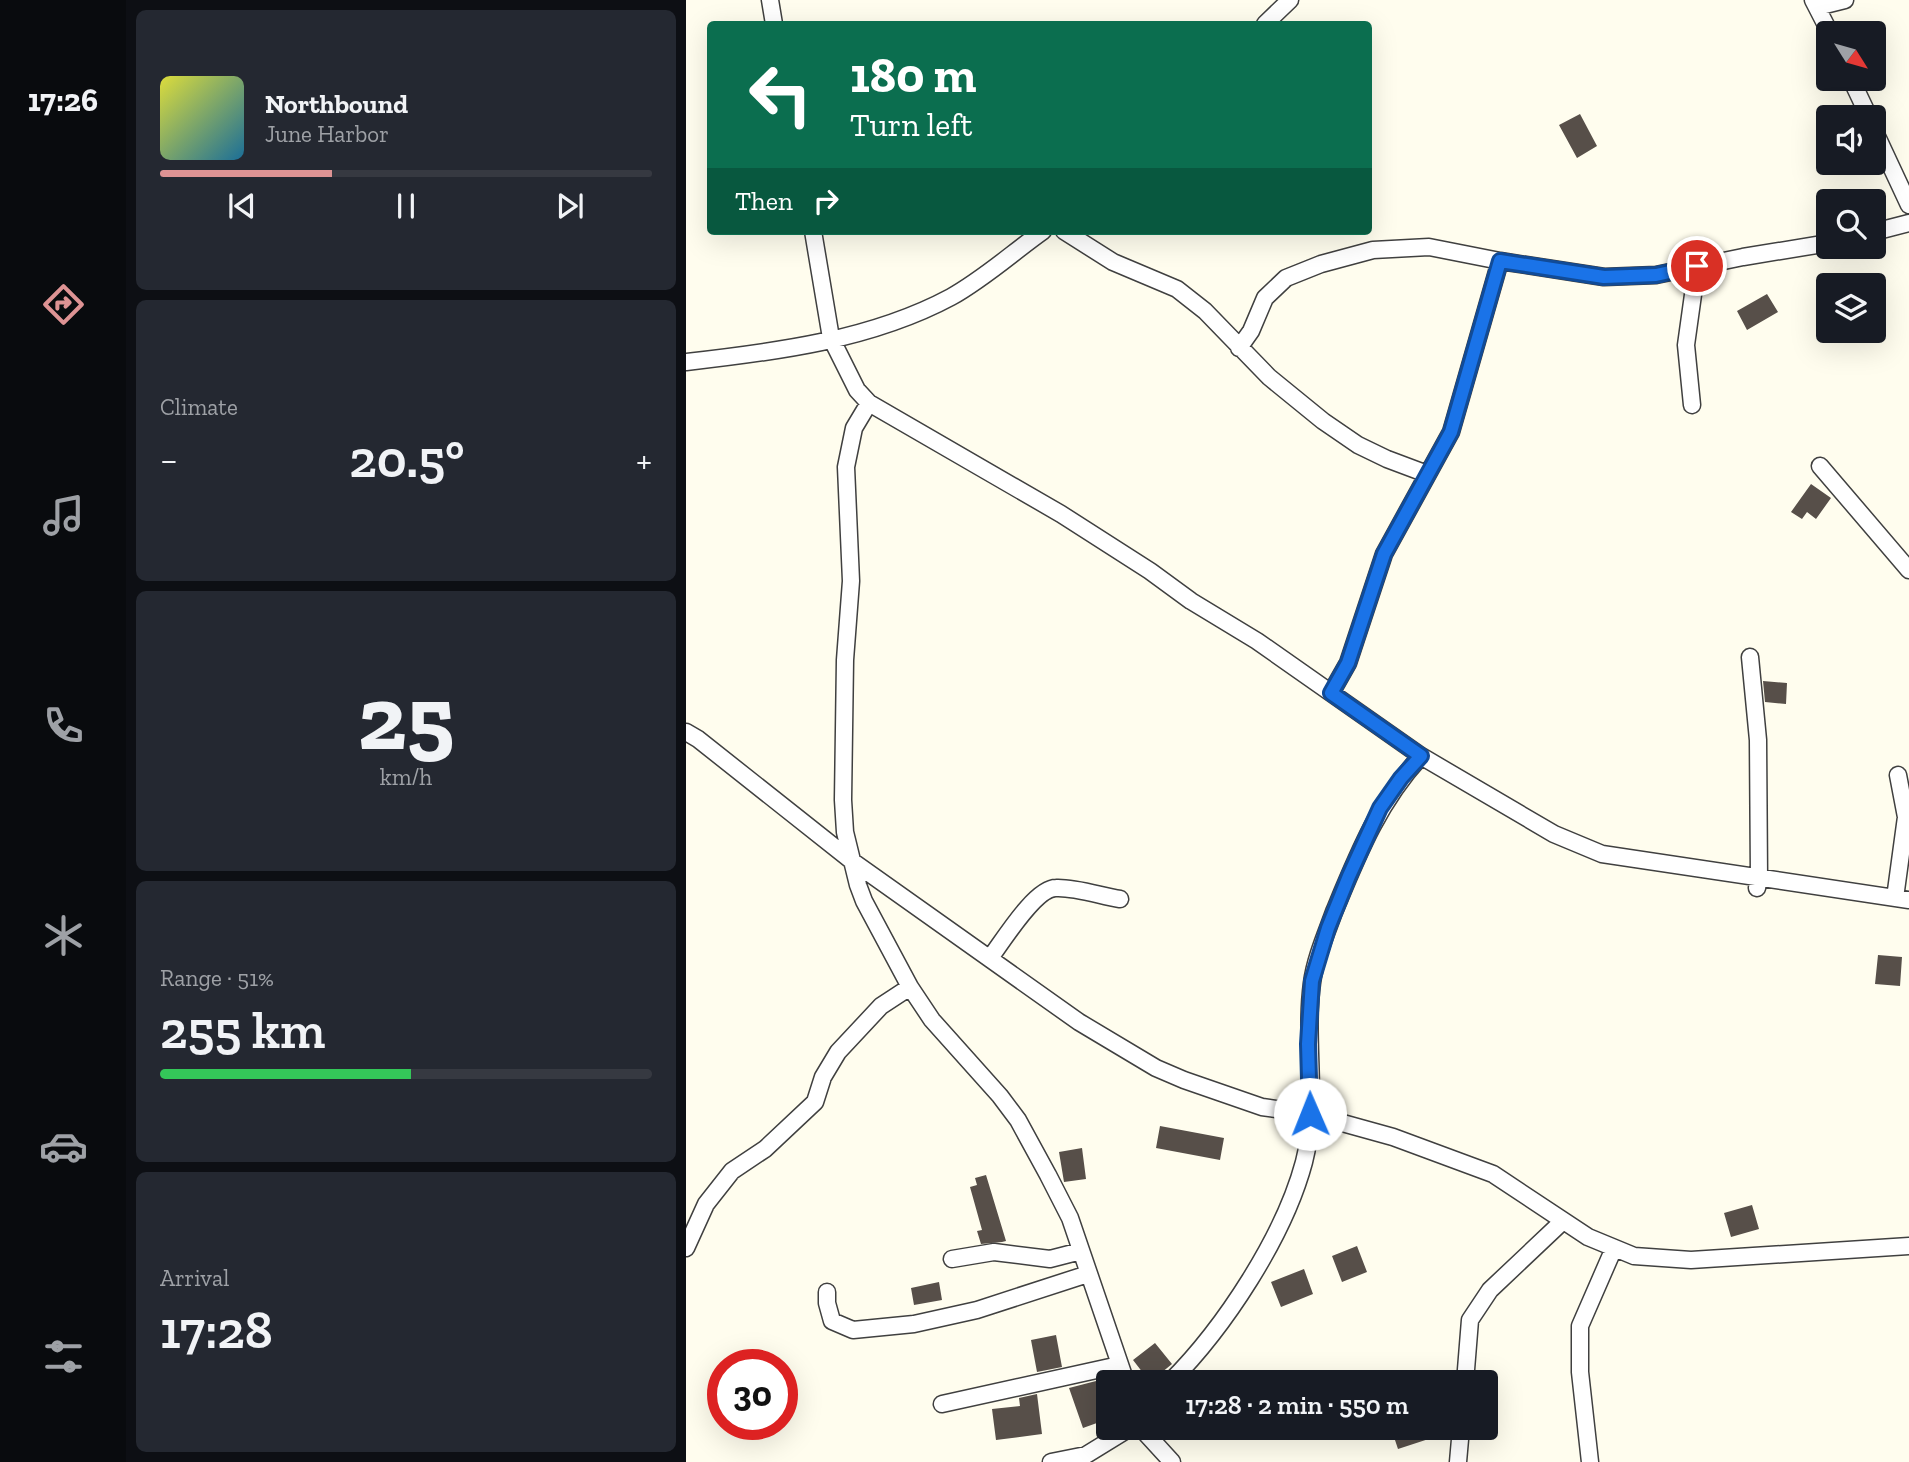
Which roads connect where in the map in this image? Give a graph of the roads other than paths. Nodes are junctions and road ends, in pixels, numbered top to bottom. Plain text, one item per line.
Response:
1 (770, 0) edge
2 (1290, 0) edge
3 (1845, 0) edge
4 (1815, 4) edge
5 (774, 21) edge
6 (1268, 21) edge
7 (1823, 21) edge
8 (1886, 156) edge
9 (1909, 205) edge
10 (1909, 223) edge
11 (1886, 229) edge
12 (814, 235) edge
13 (1038, 235) edge
14 (1070, 235) edge
15 (1816, 245) edge
16 (1500, 261) junction
17 (1697, 266) junction
18 (831, 338) junction
19 (1239, 348) junction
20 (686, 362) edge
21 (869, 404) junction
22 (1692, 405) dead end
23 (1820, 466) dead end
24 (1427, 474) junction
25 (1909, 569) edge
26 (1750, 657) dead end
27 (1331, 693) junction
28 (686, 733) edge
29 (1421, 756) junction
30 (1898, 775) dead end
31 (852, 861) junction
32 (1758, 882) junction
33 (1120, 899) dead end
34 (1902, 899) edge
35 (990, 958) junction
36 (910, 987) junction
37 (1310, 1114) junction
38 (1563, 1221) junction
39 (1909, 1246) edge
40 (686, 1248) edge
41 (1614, 1248) junction
42 (1081, 1251) junction
43 (952, 1259) dead end
44 (1088, 1274) junction
45 (827, 1292) dead end
46 (1119, 1365) junction
47 (1121, 1370) edge
48 (1181, 1370) edge
49 (1466, 1370) edge
50 (942, 1404) dead end
51 (1110, 1440) edge
52 (1152, 1440) edge
53 (1460, 1440) edge
54 (1051, 1462) edge
55 (1172, 1462) edge
56 (1458, 1462) edge
57 (1590, 1462) edge

1 - 5 street
2 - 6 street
3 - 4 street
4 - 7 street
8 - 9 street
10 - 11 street
12 - 18 street
13 - 18 street
14 - 19 street
15 - 17 street
16 - 17 street
16 - 19 street
16 - 24 street
17 - 22 street
18 - 20 street
18 - 21 street
19 - 24 street
21 - 27 street
21 - 31 street
23 - 25 street
24 - 27 street
26 - 32 street
27 - 29 street
28 - 31 street
29 - 32 street
29 - 37 street
30 - 34 street
31 - 35 street
31 - 36 street
32 - 34 street
33 - 35 street
35 - 37 street
36 - 40 street
36 - 42 street
37 - 38 street
37 - 48 street
38 - 41 street
38 - 49 street
39 - 41 street
41 - 57 street
42 - 43 street
42 - 44 street
44 - 45 street
44 - 46 street
46 - 47 street
46 - 50 street
51 - 54 street
52 - 55 street
53 - 56 street

